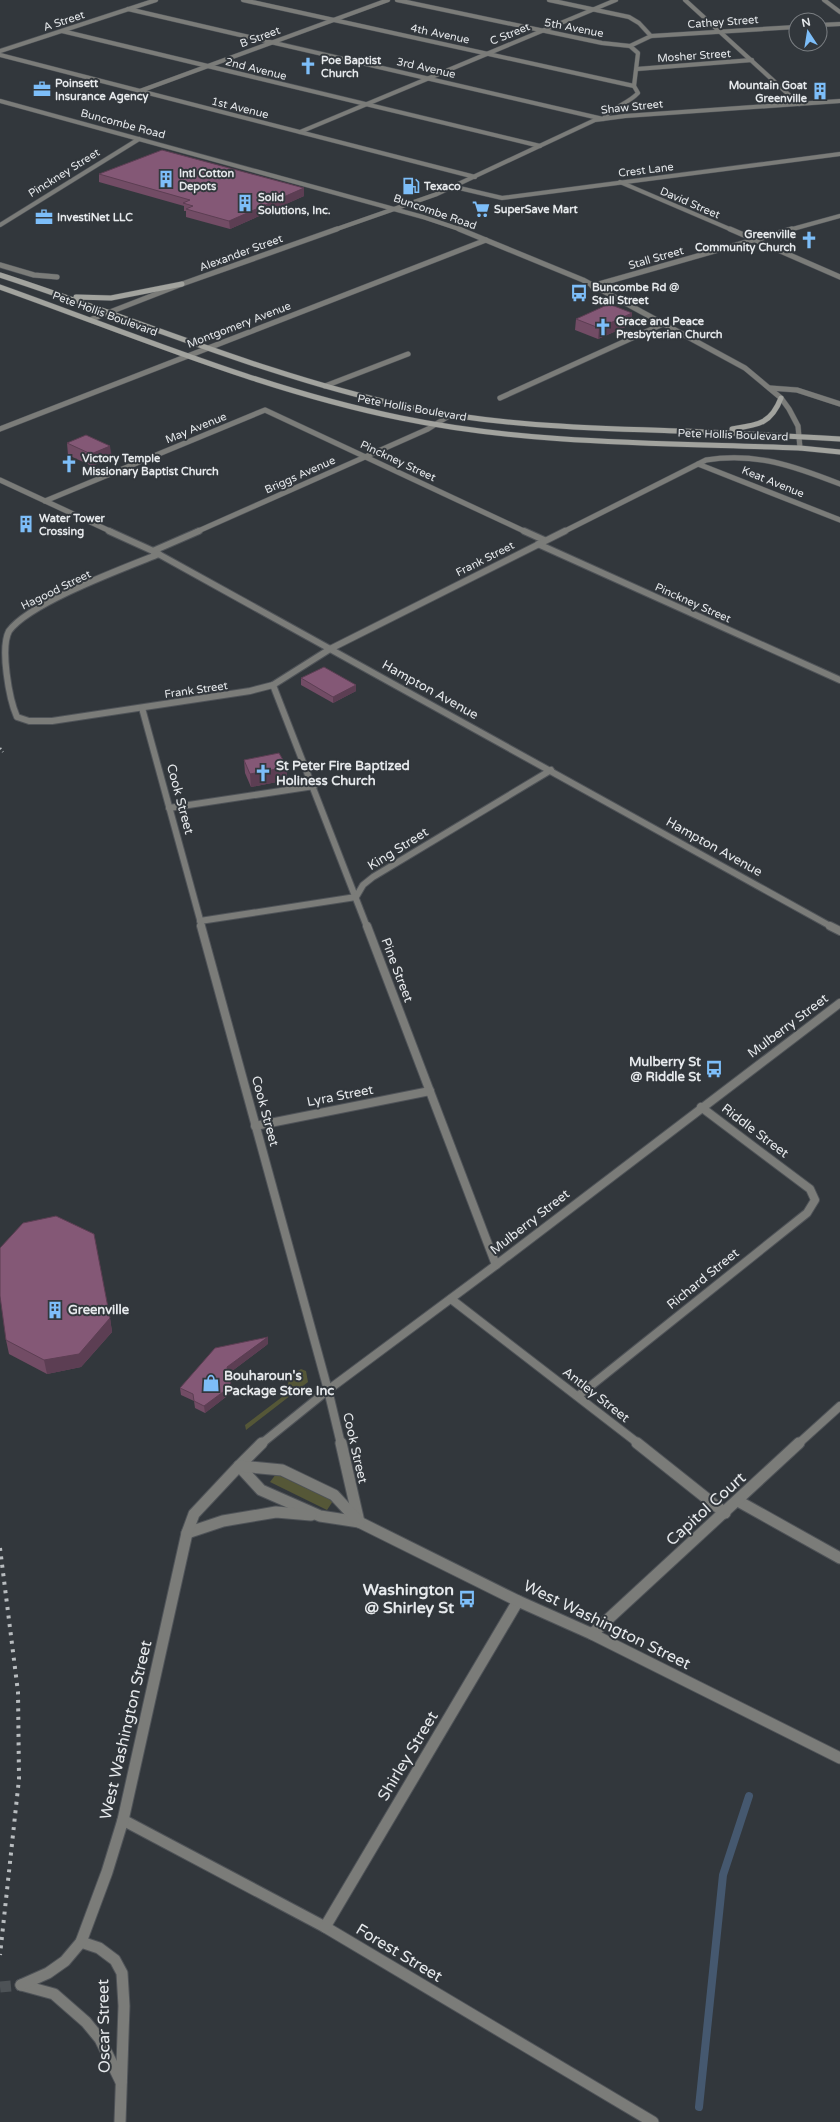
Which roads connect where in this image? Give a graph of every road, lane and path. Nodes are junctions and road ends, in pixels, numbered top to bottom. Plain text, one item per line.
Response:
1 (156, 0) edge
2 (243, 0) edge
3 (388, 0) edge
4 (397, 0) edge
5 (549, 0) edge
6 (616, 0) edge
7 (685, 0) edge
8 (824, 0) edge
9 (128, 9) junction
10 (594, 9) junction
11 (840, 12) edge
12 (333, 20) junction
13 (840, 24) edge
14 (828, 25) edge
15 (788, 28) edge
16 (62, 31) junction
17 (543, 31) junction
18 (720, 32) junction
19 (650, 36) junction
20 (273, 42) junction
21 (630, 46) junction
22 (0, 51) edge
23 (487, 54) junction
24 (0, 55) edge
25 (752, 60) junction
26 (208, 66) junction
27 (637, 69) junction
28 (429, 78) junction
29 (634, 86) junction
30 (140, 91) junction
31 (0, 101) edge
32 (838, 101) edge
33 (366, 104) junction
34 (799, 104) junction
35 (840, 105) edge
36 (603, 119) junction
37 (300, 132) junction
38 (139, 139) junction
39 (540, 146) junction
40 (840, 154) edge
41 (476, 177) junction
42 (620, 182) junction
43 (455, 187) junction
44 (397, 209) junction
45 (840, 216) edge
46 (0, 225) edge
47 (486, 240) junction
48 (754, 240) junction
49 (0, 266) edge
50 (0, 275) edge
51 (57, 277) dead end
52 (840, 277) edge
53 (182, 284) junction
54 (592, 286) junction
55 (0, 287) edge
56 (57, 294) junction
57 (109, 313) junction
58 (92, 319) junction
59 (663, 324) junction
60 (207, 348) junction
61 (408, 354) dead end
62 (189, 355) junction
63 (325, 386) junction
64 (770, 388) junction
65 (500, 398) dead end
66 (781, 398) junction
67 (840, 404) edge
68 (265, 410) joint
69 (452, 414) junction
70 (438, 424) junction
71 (0, 429) edge
72 (718, 432) junction
73 (800, 436) junction
74 (840, 439) edge
75 (800, 448) junction
76 (840, 452) edge
77 (365, 458) junction
78 (698, 464) junction
79 (1, 481) edge
80 (840, 484) edge
81 (45, 500) junction
82 (840, 520) edge
83 (544, 540) junction
84 (538, 544) junction
85 (156, 552) junction
86 (330, 649) junction
87 (840, 680) edge
88 (273, 685) junction
89 (142, 708) junction
90 (551, 770) junction
91 (314, 786) junction
92 (169, 808) junction
93 (356, 897) junction
94 (200, 921) junction
95 (840, 931) edge
96 (840, 1003) edge
97 (430, 1091) junction
98 (701, 1107) junction
99 (255, 1126) junction
100 (794, 1176) joint
101 (496, 1266) junction
102 (451, 1299) junction
103 (328, 1390) junction
104 (578, 1396) junction
105 (840, 1406) edge
106 (239, 1466) junction
107 (738, 1501) junction
108 (725, 1513) junction
109 (320, 1516) junction
110 (359, 1522) junction
111 (187, 1533) junction
112 (840, 1558) edge
113 (518, 1601) junction
114 (592, 1634) junction
115 (840, 1758) edge
116 (123, 1820) junction
117 (325, 1927) junction
118 (81, 1942) junction
119 (21, 1985) joint
120 (122, 2083) junction
121 (120, 2122) edge
122 (653, 2122) edge

1 - 9 street, A Street
2 - 12 street, 4th Avenue
3 - 12 street, B Street
4 - 17 street, 5th Avenue
5 - 10 street
6 - 10 street, C Street
7 - 18 street
8 - 11 street
9 - 16 street, A Street
9 - 20 street, 3rd Avenue
10 - 17 street, C Street
10 - 19 street
12 - 20 street, B Street
12 - 23 street, 4th Avenue
13 - 14 street
15 - 18 street, Cathey Street
16 - 22 street, A Street
16 - 26 street, 2nd Avenue
17 - 21 street, 5th Avenue
17 - 23 street, C Street
18 - 19 street, Cathey Street
18 - 25 street
19 - 21 street
20 - 26 street, B Street
20 - 28 street, 3rd Avenue
21 - 27 street
23 - 28 street, C Street
23 - 29 street, 4th Avenue
24 - 30 street, 1st Avenue
25 - 27 street, Mosher Street
25 - 34 street
26 - 30 street, B Street
26 - 33 street, 2nd Avenue
27 - 29 street
28 - 33 street, C Street
28 - 36 street, 3rd Avenue
29 - 36 street
30 - 37 street, 1st Avenue
31 - 38 street, Buncombe Road
32 - 34 street, Shaw Street
32 - 35 street
33 - 37 street, C Street
33 - 39 street, 2nd Avenue
34 - 36 street, Shaw Street
36 - 39 street, Shaw Street
37 - 41 street, 1st Avenue
38 - 44 street, Buncombe Road
38 - 46 street, Pinckney Street
39 - 41 street, Shaw Street
40 - 42 street, Crest Lane
41 - 43 street, Shaw Street
42 - 43 street, Crest Lane
42 - 48 street, David Street
43 - 44 street, Shaw Street
44 - 47 street, Buncombe Road
44 - 53 street, Alexander Street
45 - 48 street, Stall Street
47 - 54 street, Buncombe Road
47 - 60 street, Montgomery Avenue
48 - 52 street, David Street
48 - 54 street, Stall Street
49 - 51 street
50 - 56 main road, Pete Hollis Boulevard
53 - 56 main road
53 - 57 street, Alexander Street
54 - 59 street, Buncombe Road
55 - 58 main road, Pete Hollis Boulevard
56 - 57 main road, Pete Hollis Boulevard
57 - 58 street, Alexander Street
57 - 60 main road, Pete Hollis Boulevard
58 - 62 main road, Pete Hollis Boulevard
59 - 64 street, Buncombe Road
59 - 65 street
60 - 62 street, Montgomery Avenue
60 - 63 main road, Pete Hollis Boulevard
61 - 63 street
62 - 70 main road, Pete Hollis Boulevard
62 - 71 street, Montgomery Avenue
63 - 69 main road, Pete Hollis Boulevard
64 - 66 street, Buncombe Road
64 - 67 street
66 - 72 main road
66 - 73 street, Buncombe Road
68 - 77 street, Pinckney Street
68 - 81 street, May Avenue
69 - 70 street, Briggs Avenue
69 - 72 main road, Pete Hollis Boulevard
70 - 75 main road, Pete Hollis Boulevard
70 - 77 street, Briggs Avenue
72 - 73 main road, Pete Hollis Boulevard
73 - 74 main road, Pete Hollis Boulevard
73 - 75 street, Buncombe Road
75 - 76 main road, Pete Hollis Boulevard
77 - 83 street, Pinckney Street
77 - 85 street, Briggs Avenue
78 - 80 street, Frank Street
78 - 82 street, Keat Avenue
78 - 83 street, Frank Street
79 - 81 street, Hampton Avenue
81 - 85 street, Hampton Avenue
83 - 84 street, Frank Street
84 - 86 street, Frank Street
84 - 87 street, Pinckney Street
85 - 86 street, Hampton Avenue
85 - 89 street, Hagood Street
86 - 88 street, Frank Street
86 - 90 street, Hampton Avenue
88 - 89 street, Frank Street
88 - 91 street, Pine Street
89 - 92 street, Cook Street
90 - 93 street, King Street
90 - 95 street, Hampton Avenue
91 - 92 street
91 - 93 street, Pine Street
92 - 94 street, Cook Street
93 - 94 street
93 - 97 street, Pine Street
94 - 99 street, Cook Street
96 - 98 street, Mulberry Street
97 - 99 street, Lyra Street
97 - 101 street, Pine Street
98 - 100 street, Riddle Street
98 - 101 street, Mulberry Street
99 - 103 street, Cook Street
100 - 104 street, Richard Street
101 - 102 street, Mulberry Street
102 - 103 street, Mulberry Street
102 - 104 street, Antley Street
103 - 106 street, Mulberry Street
103 - 110 street, Cook Street
104 - 108 street, Antley Street
105 - 107 street, Capitol Court
106 - 109 street, West Washington Street
106 - 110 street, West Washington Street
106 - 111 street, West Washington Street
107 - 108 street, Capitol Court
107 - 112 street
108 - 114 street, Capitol Court
109 - 110 street, West Washington Street
109 - 111 street
110 - 113 street, West Washington Street
111 - 116 street, West Washington Street
113 - 114 street, West Washington Street
113 - 117 street, Shirley Street
114 - 115 street, West Washington Street
116 - 117 street, Forest Street
116 - 118 street, West Washington Street
117 - 122 street, Forest Street
118 - 119 street, West Washington Street
118 - 120 street, Oscar Street
119 - 120 street, Oscar Street
120 - 121 street, Oscar Street

